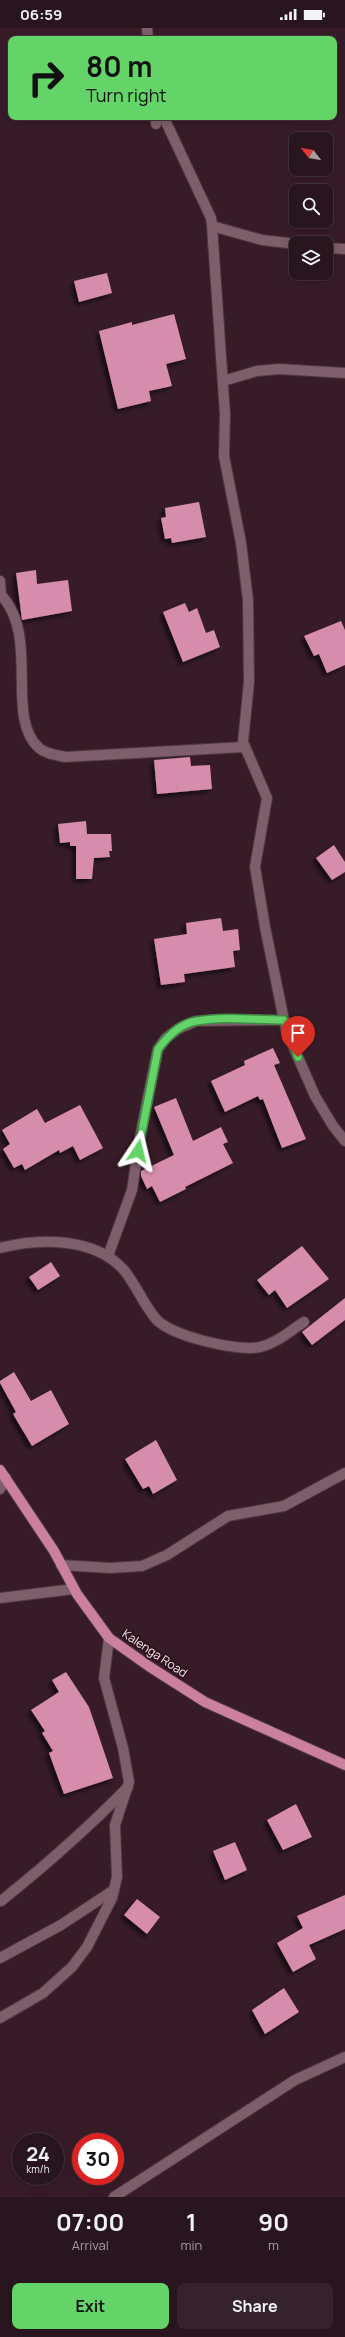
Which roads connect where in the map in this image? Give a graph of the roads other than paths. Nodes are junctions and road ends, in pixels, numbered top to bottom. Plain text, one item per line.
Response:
1 (159, 121) edge
2 (212, 226) junction
3 (289, 243) edge
4 (333, 248) edge
5 (345, 249) edge
6 (345, 373) edge
7 (223, 380) junction
8 (0, 581) edge
9 (1, 595) edge
10 (244, 747) junction
11 (284, 1020) junction
12 (345, 1141) edge
13 (0, 1248) edge
14 (108, 1256) junction
15 (304, 1322) dead end
16 (345, 1473) edge
17 (3, 1474) edge
18 (0, 1489) edge
19 (62, 1565) junction
20 (74, 1589) junction
21 (0, 1598) edge
22 (109, 1638) junction
23 (345, 1765) edge
24 (129, 1785) junction
25 (114, 1890) junction
26 (1, 1901) dead end
27 (0, 1958) edge
28 (0, 2018) edge
29 (345, 2057) edge
30 (114, 2197) edge

1 - 2 street
2 - 3 street
2 - 7 street
4 - 5 street
6 - 7 street
7 - 10 street
8 - 9 street
9 - 10 street
10 - 11 street
11 - 12 street
11 - 14 street
13 - 14 street
14 - 15 street
16 - 19 street
17 - 18 street
17 - 19 main road, Kalenga Road
19 - 20 main road, Kalenga Road
20 - 21 street
20 - 22 main road, Kalenga Road
22 - 23 main road, Kalenga Road
22 - 24 street
24 - 25 street
24 - 26 street
25 - 27 street
25 - 28 street
29 - 30 street

